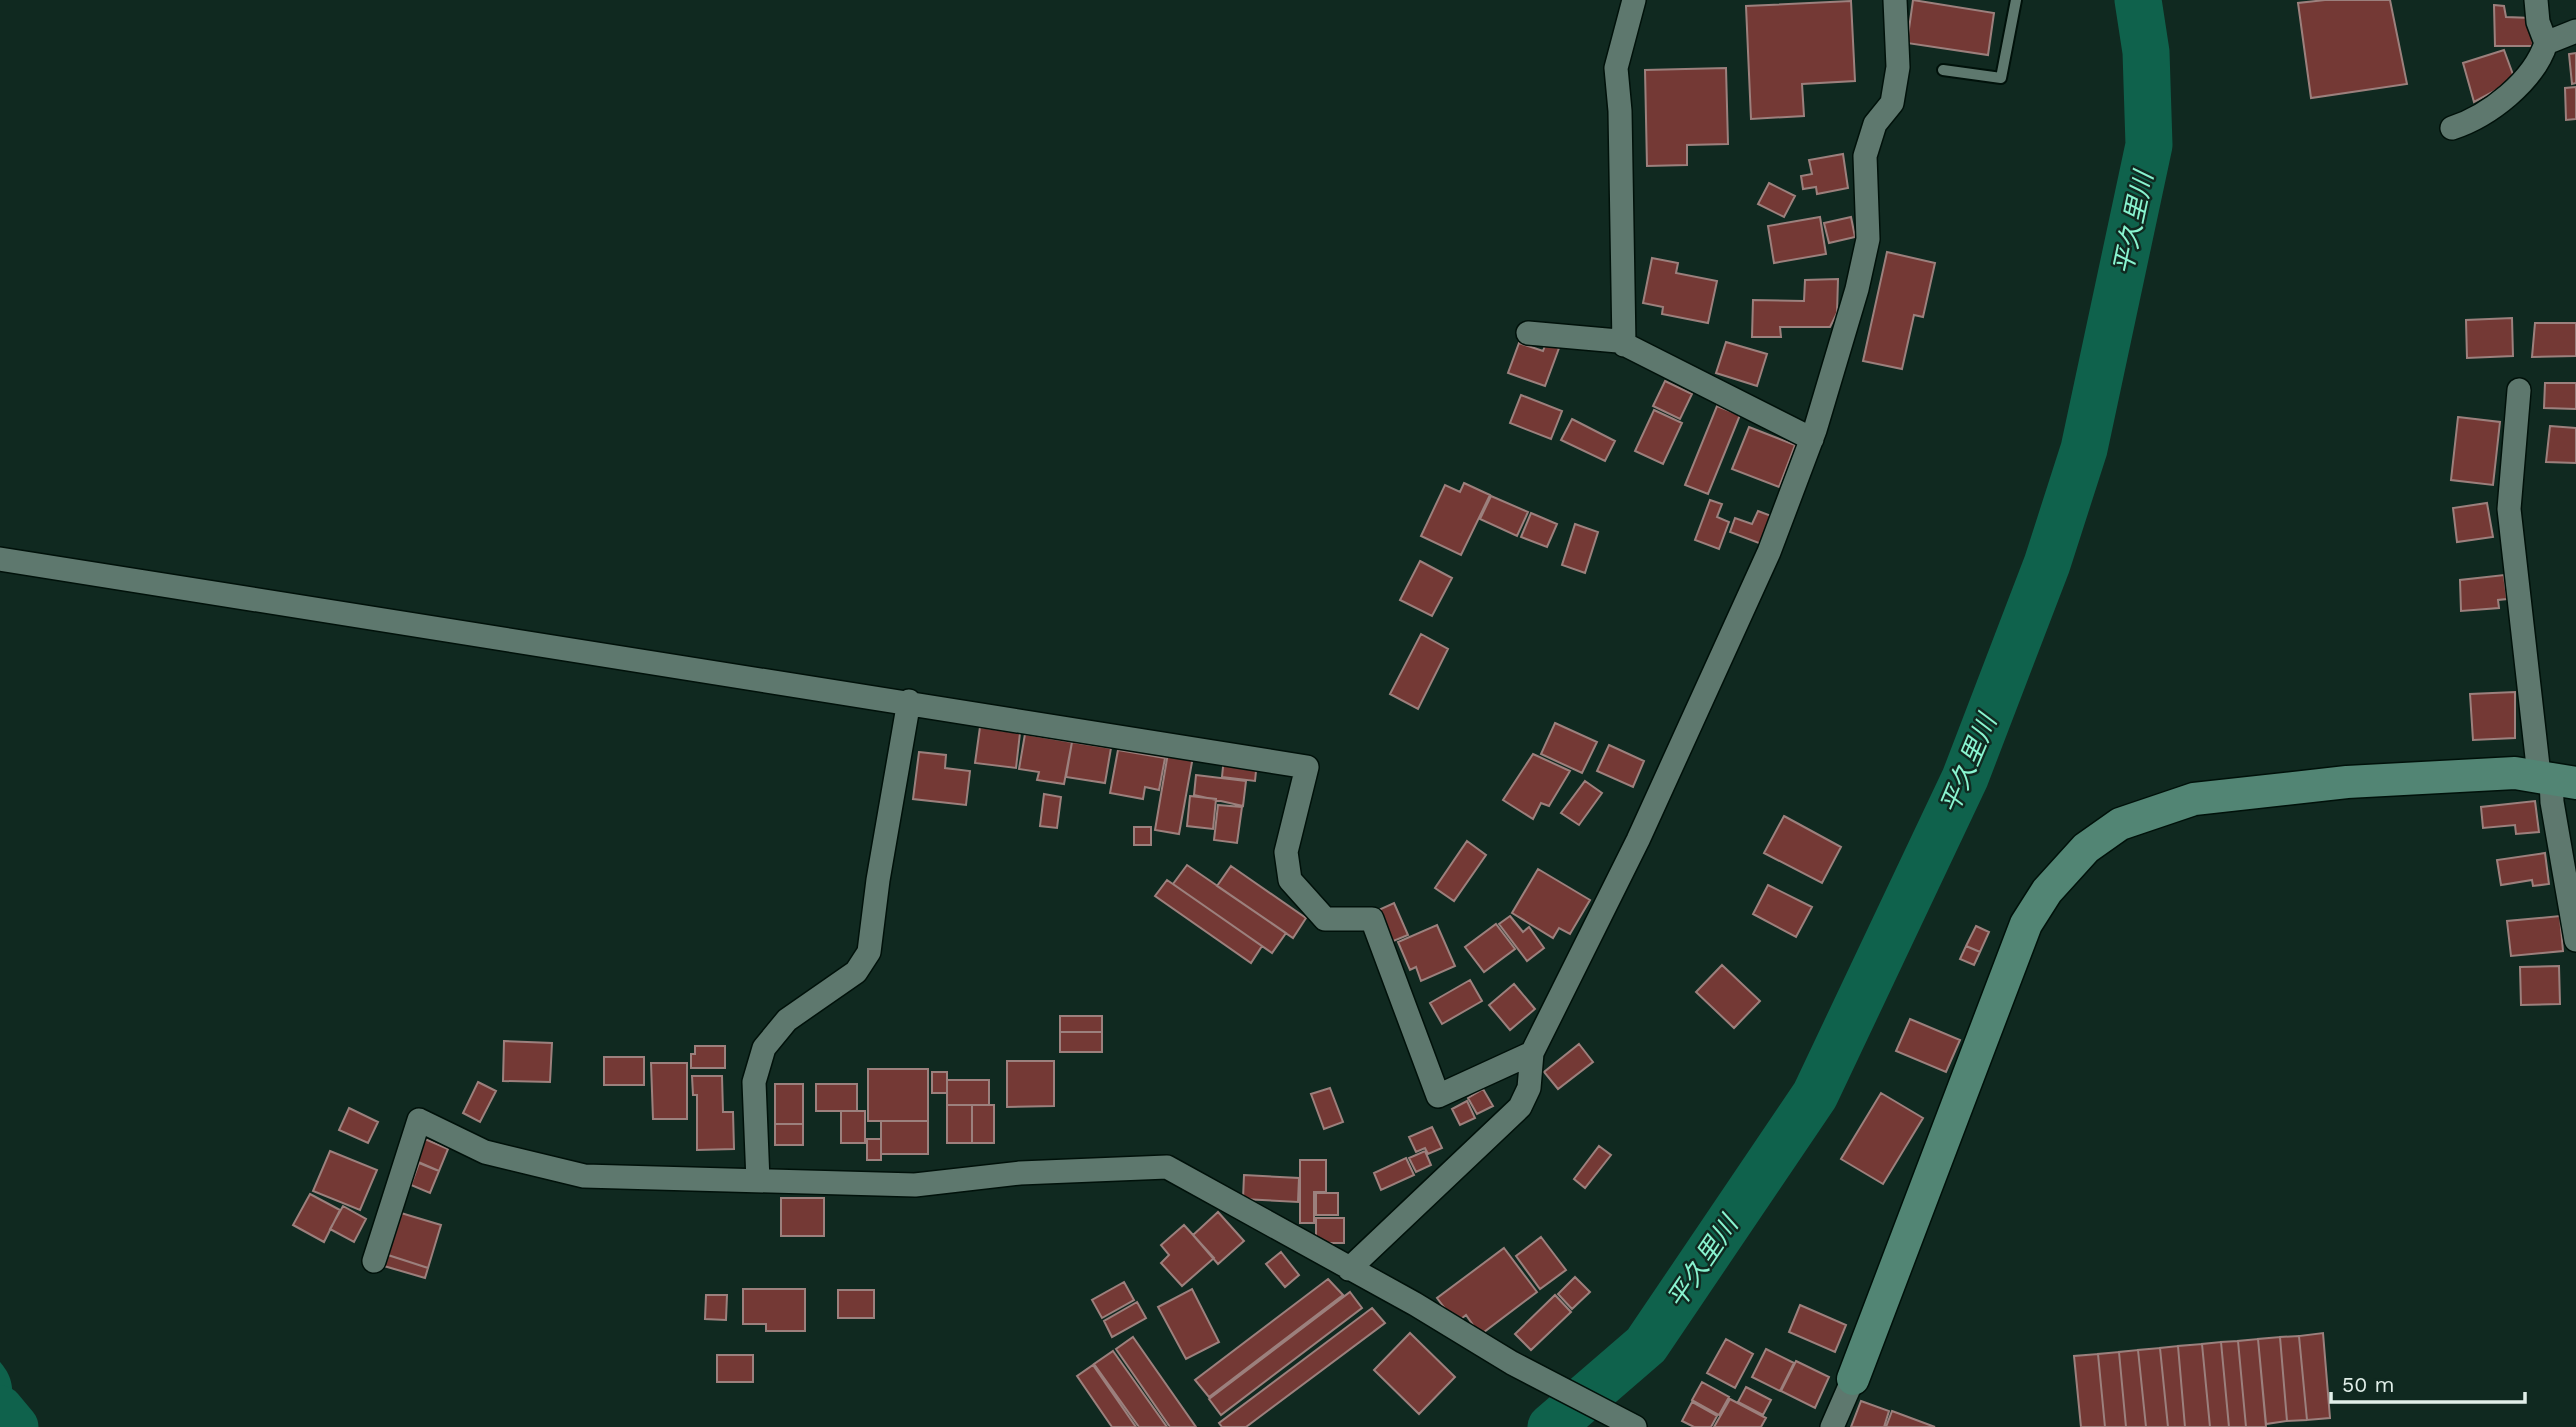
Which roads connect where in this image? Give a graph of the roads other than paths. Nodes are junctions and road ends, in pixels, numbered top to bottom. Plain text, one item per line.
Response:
1 (1634, 0) edge
2 (1895, 0) edge
3 (2002, 0) edge
4 (2536, 0) edge
5 (2016, 1) edge
6 (2576, 31) edge
7 (2546, 43) junction
8 (1943, 70) dead end
9 (2452, 128) dead end
10 (1528, 333) dead end
11 (1624, 345) junction
12 (2519, 390) dead end
13 (1812, 439) junction
14 (0, 559) edge
15 (909, 701) junction
16 (2555, 778) edge
17 (2576, 940) edge
18 (1532, 1053) junction
19 (758, 1181) junction
20 (374, 1261) dead end
21 (1349, 1269) junction
22 (1853, 1379) joint
23 (1635, 1427) edge
24 (1832, 1427) edge

1 - 11 street
2 - 13 street
3 - 5 lane
4 - 7 street
5 - 8 lane
6 - 7 street
7 - 9 street
10 - 11 street
11 - 13 street
12 - 16 street
13 - 18 street
14 - 15 street
15 - 18 street
15 - 19 street
16 - 17 street
16 - 22 street
18 - 21 street
19 - 20 street
19 - 21 street
21 - 23 street
22 - 24 street

